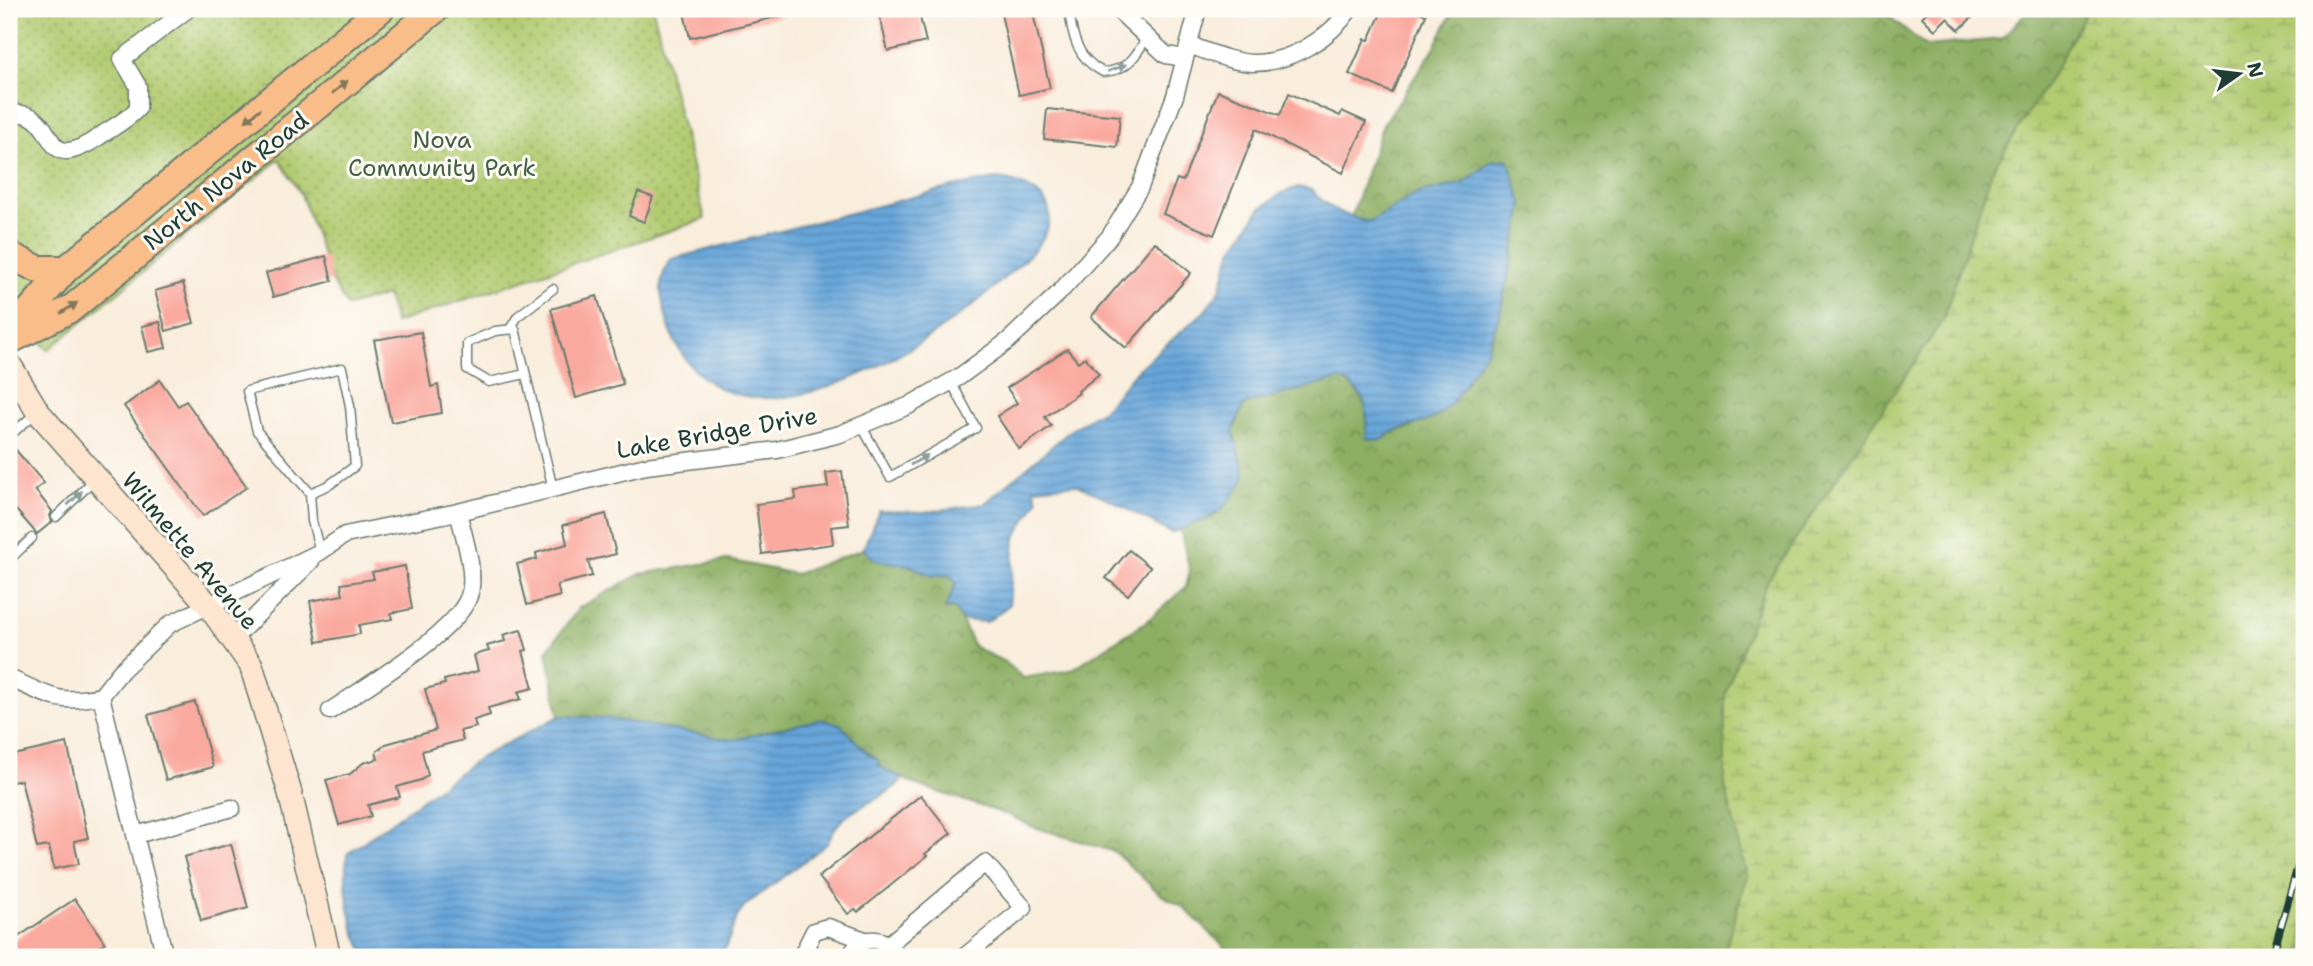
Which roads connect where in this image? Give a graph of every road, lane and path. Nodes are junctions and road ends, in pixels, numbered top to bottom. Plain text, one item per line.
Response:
1 (188, 9) edge
2 (381, 9) edge
3 (436, 9) edge
4 (1069, 9) edge
5 (1117, 9) edge
6 (1198, 9) edge
7 (1350, 9) edge
8 (1146, 38) junction
9 (1187, 52) junction
10 (9, 114) edge
11 (9, 255) edge
12 (66, 269) junction
13 (553, 289) dead end
14 (510, 329) junction
15 (9, 335) edge
16 (9, 341) edge
17 (9, 364) edge
18 (524, 374) junction
19 (951, 382) junction
20 (38, 412) junction
21 (861, 425) junction
22 (9, 436) edge
23 (95, 479) junction
24 (554, 489) junction
25 (310, 493) junction
26 (458, 512) junction
27 (56, 517) dead end
28 (32, 538) dead end
29 (320, 552) junction
30 (9, 560) edge
31 (209, 606) junction
32 (233, 639) junction
33 (9, 678) edge
34 (101, 696) junction
35 (330, 711) dead end
36 (232, 808) dead end
37 (136, 835) junction
38 (865, 940) junction
39 (894, 951) edge
40 (165, 957) edge
41 (329, 957) edge
42 (801, 957) edge
43 (850, 957) edge
44 (964, 957) edge

1 - 10 street
2 -> 12 main road, North Nova Road
16 -> 3 main road, North Nova Road
4 -> 8 lane
5 - 8 street
6 - 9 street, Lake Bridge Drive
7 - 9 street
8 - 9 street
9 - 19 street, Lake Bridge Drive
11 - 12 main road
12 - 15 main road, North Nova Road
13 - 14 lane
14 - 18 lane
14 - 18 lane
17 - 20 street, Wilmette Avenue
18 - 24 lane
19 - 21 street, Lake Bridge Drive
21 -> 19 lane
20 - 22 lane
20 - 23 street, Wilmette Avenue
21 - 24 street, Lake Bridge Drive
27 -> 23 lane
23 - 31 street, Wilmette Avenue
24 - 26 street, Lake Bridge Drive
25 - 25 lane
25 - 29 lane
26 - 29 street, Lake Bridge Drive
26 - 35 street
28 - 30 lane
29 - 31 street, Lake Bridge Drive
29 - 32 street
31 - 32 street, Wilmette Avenue
31 - 34 street, Lake Bridge Drive
32 - 41 street, Wilmette Avenue
33 - 34 street
34 - 37 street
36 - 37 street
37 - 40 street
38 - 39 street
38 - 42 street
38 - 43 street
39 - 44 street

